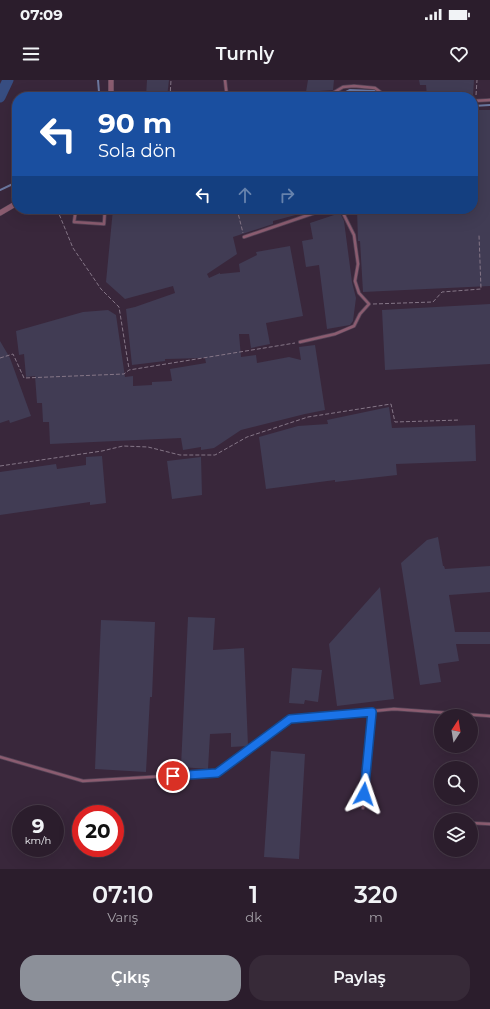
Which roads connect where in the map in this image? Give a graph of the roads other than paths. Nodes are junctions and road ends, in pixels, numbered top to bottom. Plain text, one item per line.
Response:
1 (112, 80) edge
2 (225, 80) edge
3 (111, 92) edge
4 (226, 92) edge
5 (336, 92) edge
6 (380, 92) edge
7 (490, 100) edge
8 (478, 101) edge
9 (12, 206) edge
10 (0, 213) edge
11 (75, 214) edge
12 (105, 214) edge
13 (311, 214) edge
14 (344, 214) edge
15 (244, 237) road end
16 (300, 342) road end
17 (372, 712) junction
18 (490, 716) edge
19 (0, 757) edge
20 (363, 808) dead end
21 (478, 823) edge
22 (490, 824) edge

1 - 3 street
2 - 4 lane
5 - 6 lane
7 - 8 lane
9 - 10 street
11 - 12 lane
13 - 15 lane
14 - 16 lane
17 - 18 lane
17 - 19 lane
17 - 20 lane
21 - 22 lane

